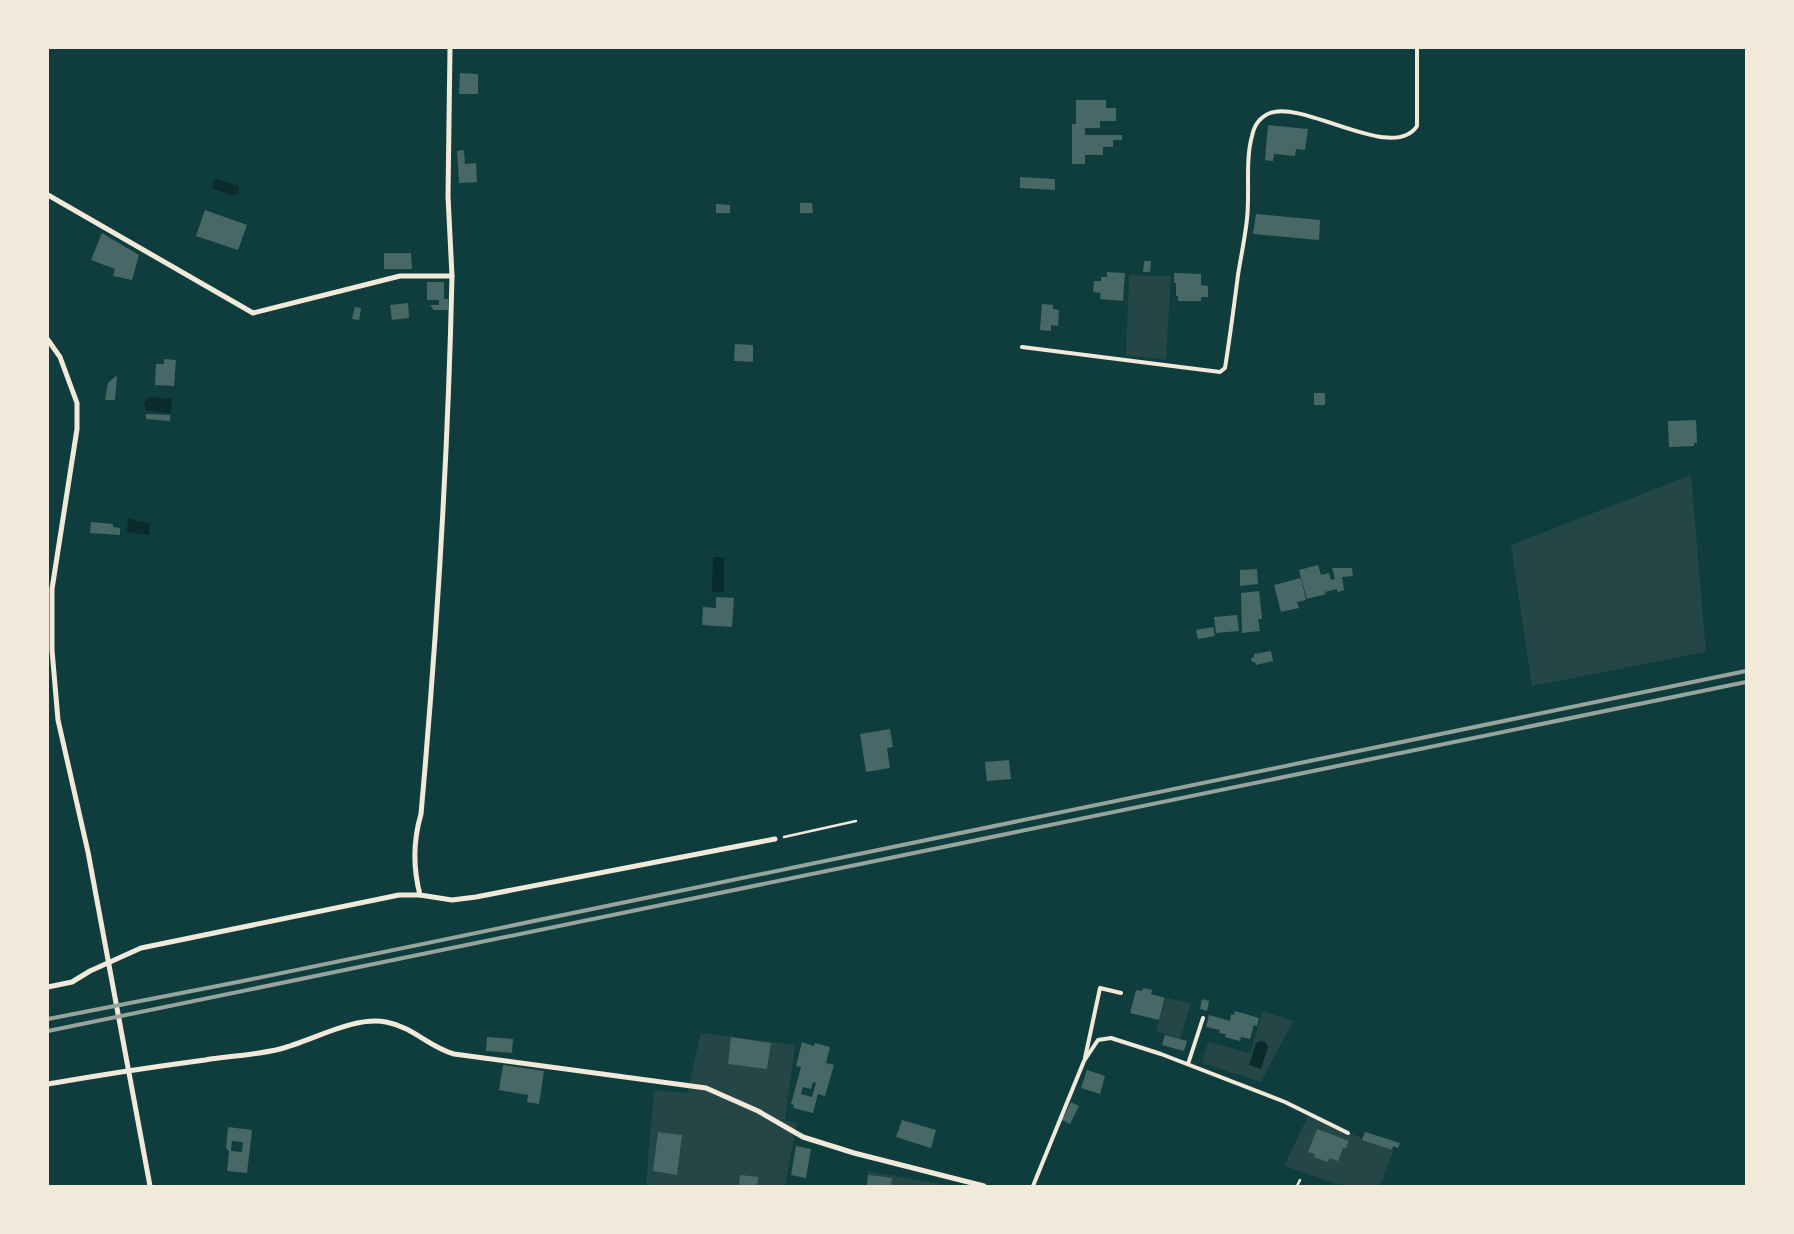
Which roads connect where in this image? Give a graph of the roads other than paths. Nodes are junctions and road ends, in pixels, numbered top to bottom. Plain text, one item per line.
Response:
1 (450, 48) edge
2 (1417, 48) edge
3 (48, 195) edge
4 (452, 276) junction
5 (48, 340) edge
6 (1022, 347) dead end
7 (775, 839) road end
8 (420, 895) junction
9 (48, 986) edge
10 (1121, 993) dead end
11 (1203, 1018) dead end
12 (1084, 1062) junction
13 (1188, 1064) junction
14 (48, 1084) edge
15 (1348, 1133) dead end
16 (150, 1186) edge
17 (984, 1186) edge
18 (1033, 1186) edge

1 - 4 street
2 - 6 lane
3 - 4 street
4 - 8 street
5 - 16 street
7 - 8 street
8 - 9 street
10 - 12 lane
11 - 13 lane
12 - 13 lane
12 - 18 lane
13 - 15 lane
14 - 17 street

